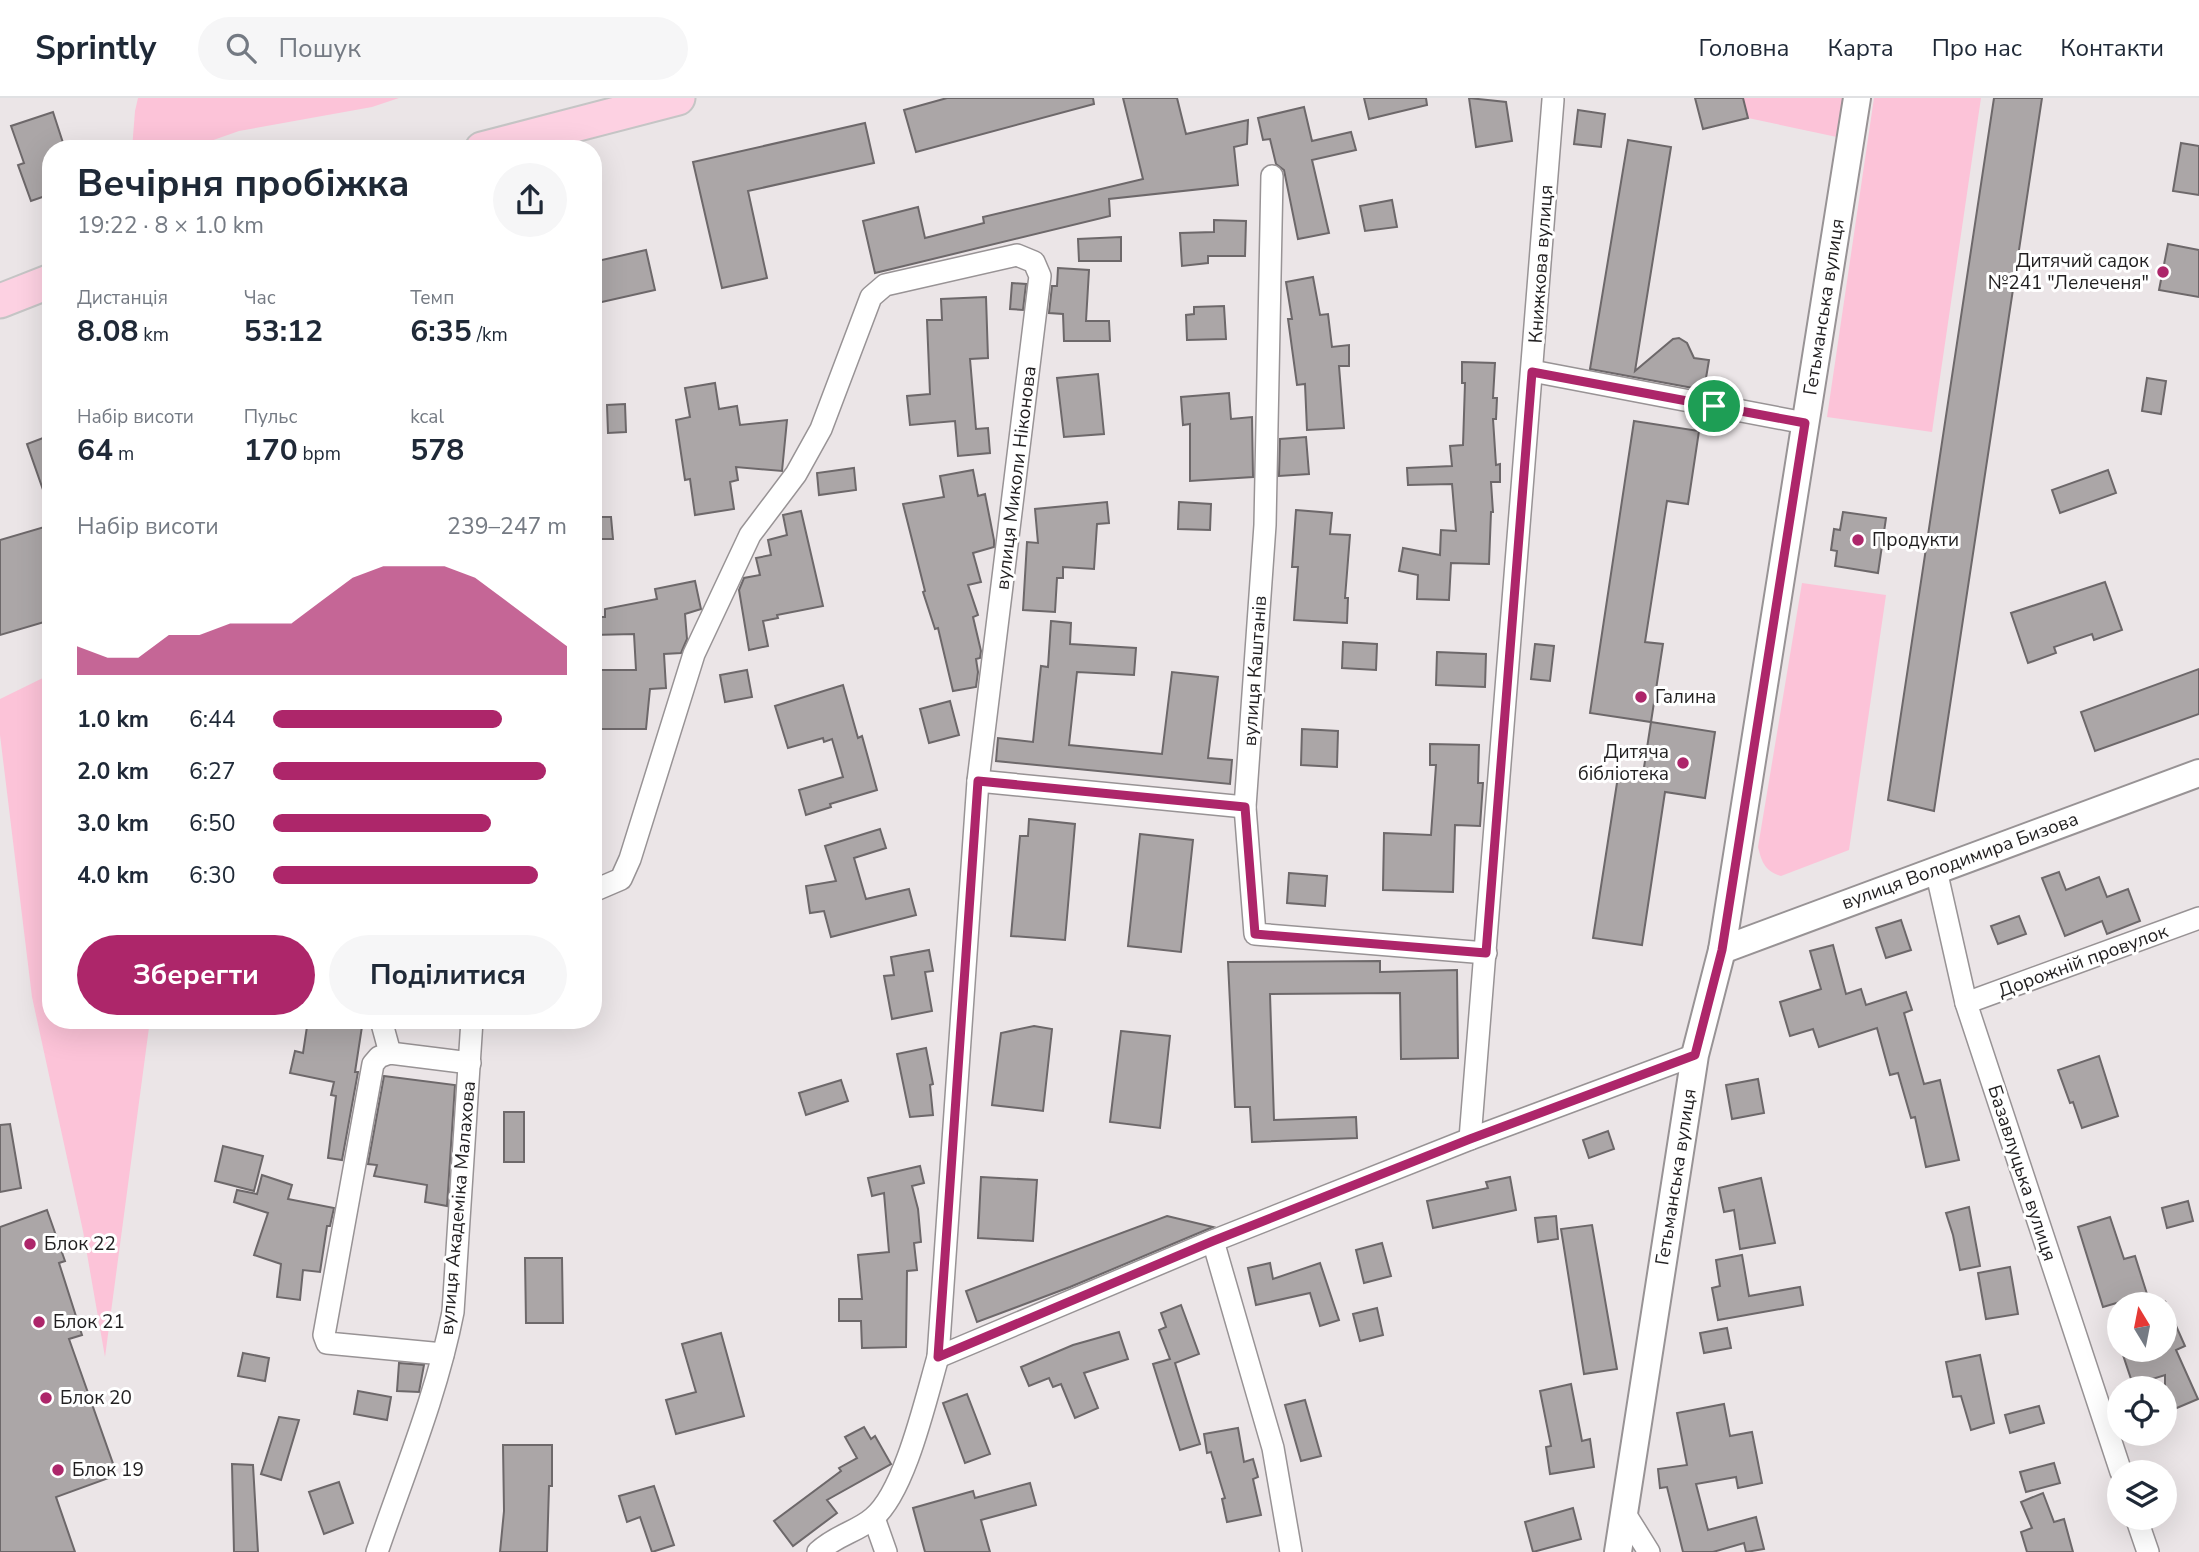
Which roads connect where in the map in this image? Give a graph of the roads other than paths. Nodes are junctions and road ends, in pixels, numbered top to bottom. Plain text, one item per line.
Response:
1 (678, 98) edge
2 (1857, 98) edge
3 (1553, 100) dead end
4 (622, 105) edge
5 (511, 140) edge
6 (1272, 176) dead end
7 (42, 285) edge
8 (0, 301) edge
9 (1532, 372) junction
10 (1805, 423) junction
11 (2199, 773) edge
12 (978, 781) junction
13 (1245, 807) junction
14 (1936, 870) junction
15 (602, 887) edge
16 (2199, 918) edge
17 (1722, 950) junction
18 (1486, 953) junction
19 (1966, 1003) junction
20 (383, 1029) edge
21 (472, 1029) edge
22 (390, 1053) junction
23 (1695, 1055) junction
24 (470, 1063) junction
25 (1470, 1139) junction
26 (1213, 1241) junction
27 (443, 1354) junction
28 (938, 1357) junction
29 (2117, 1460) edge
30 (1624, 1512) junction
31 (874, 1518) junction
32 (2140, 1530) edge
33 (377, 1552) edge
34 (818, 1552) edge
35 (886, 1552) edge
36 (1291, 1552) edge
37 (1618, 1552) edge
38 (1649, 1552) edge
39 (2148, 1552) edge

1 - 4 main road
2 - 10 street, Гетьманська вулиця
3 - 9 street, Книжкова вулиця
4 - 5 main road
6 - 13 street, вулиця Каштанів
7 - 8 main road
9 - 10 street
9 - 18 street, Книжкова вулиця
10 - 17 street, Гетьманська вулиця
11 - 14 street, вулиця Володимира Бизова
12 - 13 street
12 - 15 street, вулиця Миколи Ніконова
12 - 28 street, вулиця Миколи Ніконова
13 - 18 street, вулиця Каштанів
14 - 17 street, вулиця Володимира Бизова
14 - 19 street, Базавлуцька вулиця
16 - 19 street, Дорожній провулок
17 - 23 street, Гетьманська вулиця
18 - 25 street, Книжкова вулиця
19 - 29 street, Базавлуцька вулиця
20 - 22 street
21 - 24 street, вулиця Академіка Малахова
22 - 24 street
22 - 27 street
23 - 25 street
23 - 30 street, Гетьманська вулиця
24 - 27 street, вулиця Академіка Малахова
25 - 26 street
26 - 28 street
26 - 36 street
27 - 33 street, вулиця Академіка Малахова
28 - 31 street, вулиця Миколи Ніконова
30 - 37 street, Гетьманська вулиця
30 - 38 street
31 - 34 street
31 - 35 street
32 - 39 street

